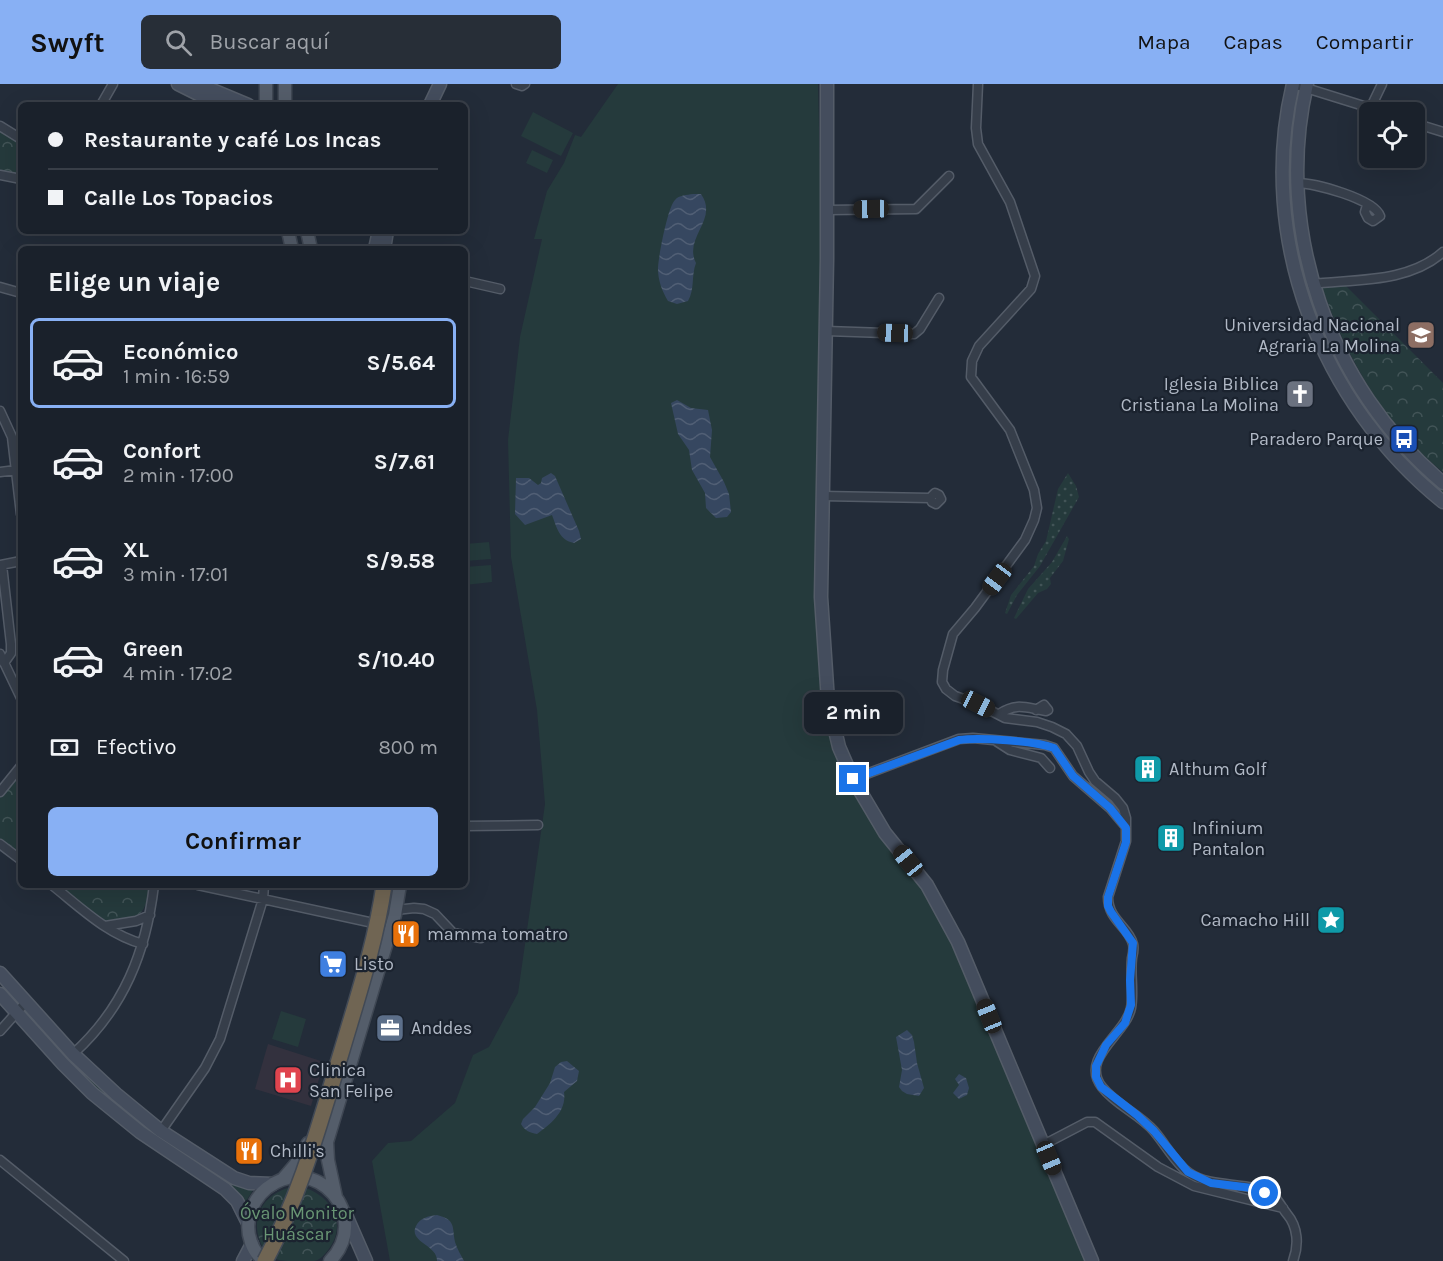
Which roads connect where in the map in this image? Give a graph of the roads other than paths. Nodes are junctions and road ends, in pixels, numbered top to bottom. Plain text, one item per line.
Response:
1 (113, 84) edge
2 (178, 84) edge
3 (198, 84) edge
4 (266, 84) edge
5 (285, 84) edge
6 (431, 84) edge
7 (440, 84) edge
8 (516, 84) edge
9 (525, 84) edge
10 (827, 84) edge
11 (978, 84) edge
12 (1293, 84) edge
13 (1382, 84) edge
14 (1306, 86) edge
15 (103, 102) edge
16 (210, 102) edge
17 (241, 102) edge
18 (266, 102) edge
19 (285, 102) edge
20 (423, 102) edge
21 (431, 102) edge
22 (1373, 102) edge
23 (1359, 105) edge
24 (0, 126) edge
25 (1425, 126) edge
26 (1443, 132) edge
27 (18, 137) edge
28 (0, 175) edge
29 (949, 176) dead end
30 (18, 178) edge
31 (1297, 183) junction
32 (1367, 205) dead end
33 (827, 210) junction
34 (1443, 252) edge
35 (468, 282) edge
36 (1313, 284) junction
37 (0, 287) edge
38 (1299, 287) junction
39 (500, 289) dead end
40 (18, 292) edge
41 (939, 298) dead end
42 (825, 331) junction
43 (0, 411) edge
44 (16, 470) junction
45 (0, 472) edge
46 (1443, 483) edge
47 (18, 488) edge
48 (822, 496) junction
49 (930, 498) dead end
50 (1443, 502) edge
51 (18, 562) edge
52 (1, 565) edge
53 (0, 654) edge
54 (2, 664) edge
55 (18, 693) edge
56 (1036, 710) dead end
57 (999, 714) junction
58 (996, 741) junction
59 (1050, 768) dead end
60 (18, 770) edge
61 (853, 779) junction
62 (0, 792) edge
63 (538, 825) dead end
64 (468, 826) edge
65 (1126, 828) junction
66 (0, 844) edge
67 (18, 858) edge
68 (56, 888) edge
69 (154, 888) edge
70 (212, 888) edge
71 (264, 888) edge
72 (378, 888) edge
73 (383, 888) edge
74 (392, 888) edge
75 (400, 888) edge
76 (263, 899) junction
77 (396, 910) junction
78 (150, 915) junction
79 (372, 922) junction
80 (104, 926) junction
81 (390, 933) junction
82 (481, 938) dead end
83 (143, 944) junction
84 (0, 974) edge
85 (0, 994) edge
86 (26, 1002) junction
87 (16, 1012) junction
88 (39, 1017) junction
89 (29, 1026) junction
90 (0, 1031) edge
91 (73, 1054) junction
92 (332, 1065) junction
93 (348, 1071) junction
94 (161, 1131) junction
95 (1043, 1145) junction
96 (0, 1160) edge
97 (278, 1181) junction
98 (339, 1202) junction
99 (1283, 1209) junction
100 (248, 1223) junction
101 (252, 1245) junction
102 (118, 1259) edge
103 (243, 1261) edge
104 (250, 1261) edge
105 (264, 1261) edge
106 (274, 1261) edge
107 (330, 1261) edge
108 (366, 1261) edge
109 (1092, 1261) edge
110 (1293, 1261) edge

1 - 15 street
2 - 16 main road
3 - 17 main road
4 - 18 main road
5 - 19 main road
6 - 20 main road
7 - 21 main road
8 - 9 street
10 - 33 main road
11 - 57 street
12 - 14 street
12 - 38 main road
13 - 22 street
14 - 23 street
14 - 31 main road
24 - 27 street
25 - 26 street
28 - 30 street
29 - 33 street
31 - 32 street
31 - 36 main road
33 - 42 main road
34 - 36 street
35 - 39 street
36 - 38 street
36 - 46 main road
37 - 40 street
38 - 50 main road
41 - 42 street
42 - 48 main road
43 - 44 street
44 - 45 street
44 - 47 street
48 - 49 street
48 - 61 main road
51 - 52 street
52 - 54 street
53 - 54 street
54 - 55 street
56 - 57 street
57 - 65 street
58 - 59 street
58 - 61 street
58 - 65 street
60 - 62 street
61 - 95 main road
63 - 64 street
65 - 99 street
66 - 67 street
68 - 80 street
69 - 78 street
70 - 76 street
71 - 76 street
72 - 79 main road
73 - 105 highway, bridge
74 - 106 highway
75 - 77 main road
76 - 79 street
76 - 94 street
77 - 81 main road
77 - 82 street
78 - 80 street
78 - 83 street
79 - 81 street
79 - 92 main road
80 - 83 street
81 - 93 main road
83 - 91 street
84 - 86 main road
85 - 87 main road
86 - 87 street
86 - 88 main road
87 - 89 main road
87 - 90 street
88 - 89 main road
88 - 91 main road
89 - 100 main road
91 - 94 main road
92 - 93 main road
92 - 97 main road
93 - 98 main road
94 - 97 main road
95 - 99 street
95 - 109 main road
96 - 102 street
97 - 98 main road
97 - 100 main road
98 - 107 main road
98 - 108 main road
99 - 110 street
100 - 101 main road
101 - 103 main road
101 - 104 main road
101 - 105 main road

